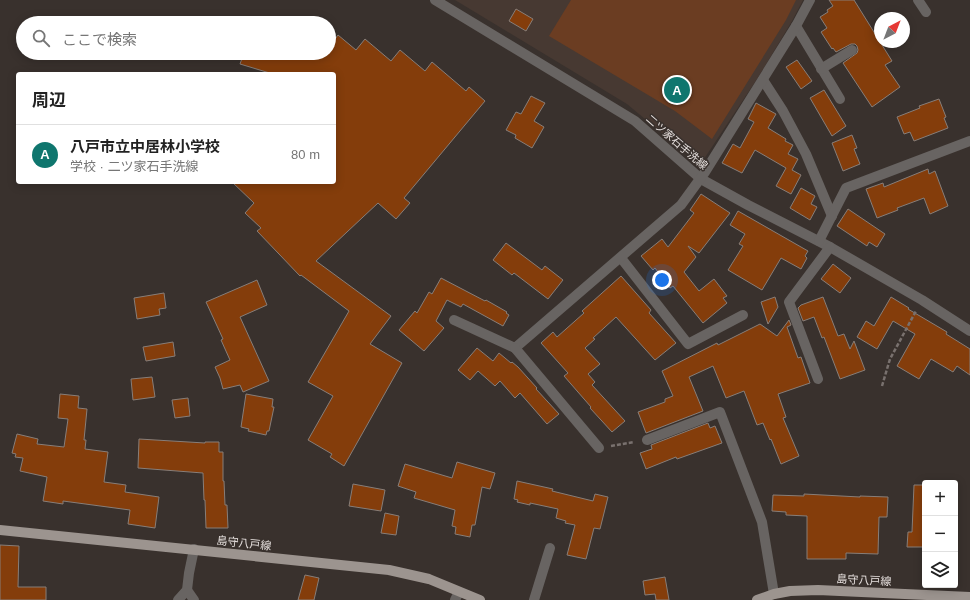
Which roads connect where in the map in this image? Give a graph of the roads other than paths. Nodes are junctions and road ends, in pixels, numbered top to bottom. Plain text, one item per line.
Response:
1 (434, 0) edge
2 (810, 0) edge
3 (918, 0) edge
4 (926, 12) dead end
5 (796, 26) junction
6 (852, 50) dead end
7 (821, 68) junction
8 (762, 80) junction
9 (840, 99) dead end
10 (970, 141) edge
11 (701, 179) junction
12 (832, 216) junction
13 (819, 241) junction
14 (830, 247) junction
15 (621, 258) junction
16 (743, 315) dead end
17 (454, 320) dead end
18 (970, 332) edge
19 (515, 348) junction
20 (818, 379) dead end
21 (647, 440) road end
22 (599, 448) road end
23 (0, 530) edge
24 (550, 548) dead end
25 (194, 549) junction
26 (187, 590) junction
27 (774, 594) junction
28 (457, 596) edge
29 (877, 596) edge
30 (970, 597) edge
31 (178, 600) edge
32 (194, 600) edge
33 (480, 600) edge
34 (534, 600) edge
35 (757, 600) edge

1 - 11 street, 二ツ家石手洗線
2 - 5 street
3 - 4 street
5 - 7 street
5 - 8 street
6 - 7 street
7 - 9 street
8 - 11 street
8 - 12 street
10 - 12 street
11 - 13 street, 二ツ家石手洗線
11 - 15 street
12 - 13 street
13 - 14 street, 二ツ家石手洗線
14 - 18 street, 二ツ家石手洗線
14 - 20 street
15 - 16 street
15 - 19 street
17 - 19 street
19 - 22 street
21 - 27 street
23 - 25 main road, 島守八戸線
24 - 34 street
25 - 26 street
25 - 28 main road, 島守八戸線
26 - 31 street
26 - 32 street
27 - 29 main road, 島守八戸線
27 - 35 main road, 島守八戸線
28 - 33 main road, 島守八戸線
29 - 30 main road, 島守八戸線

